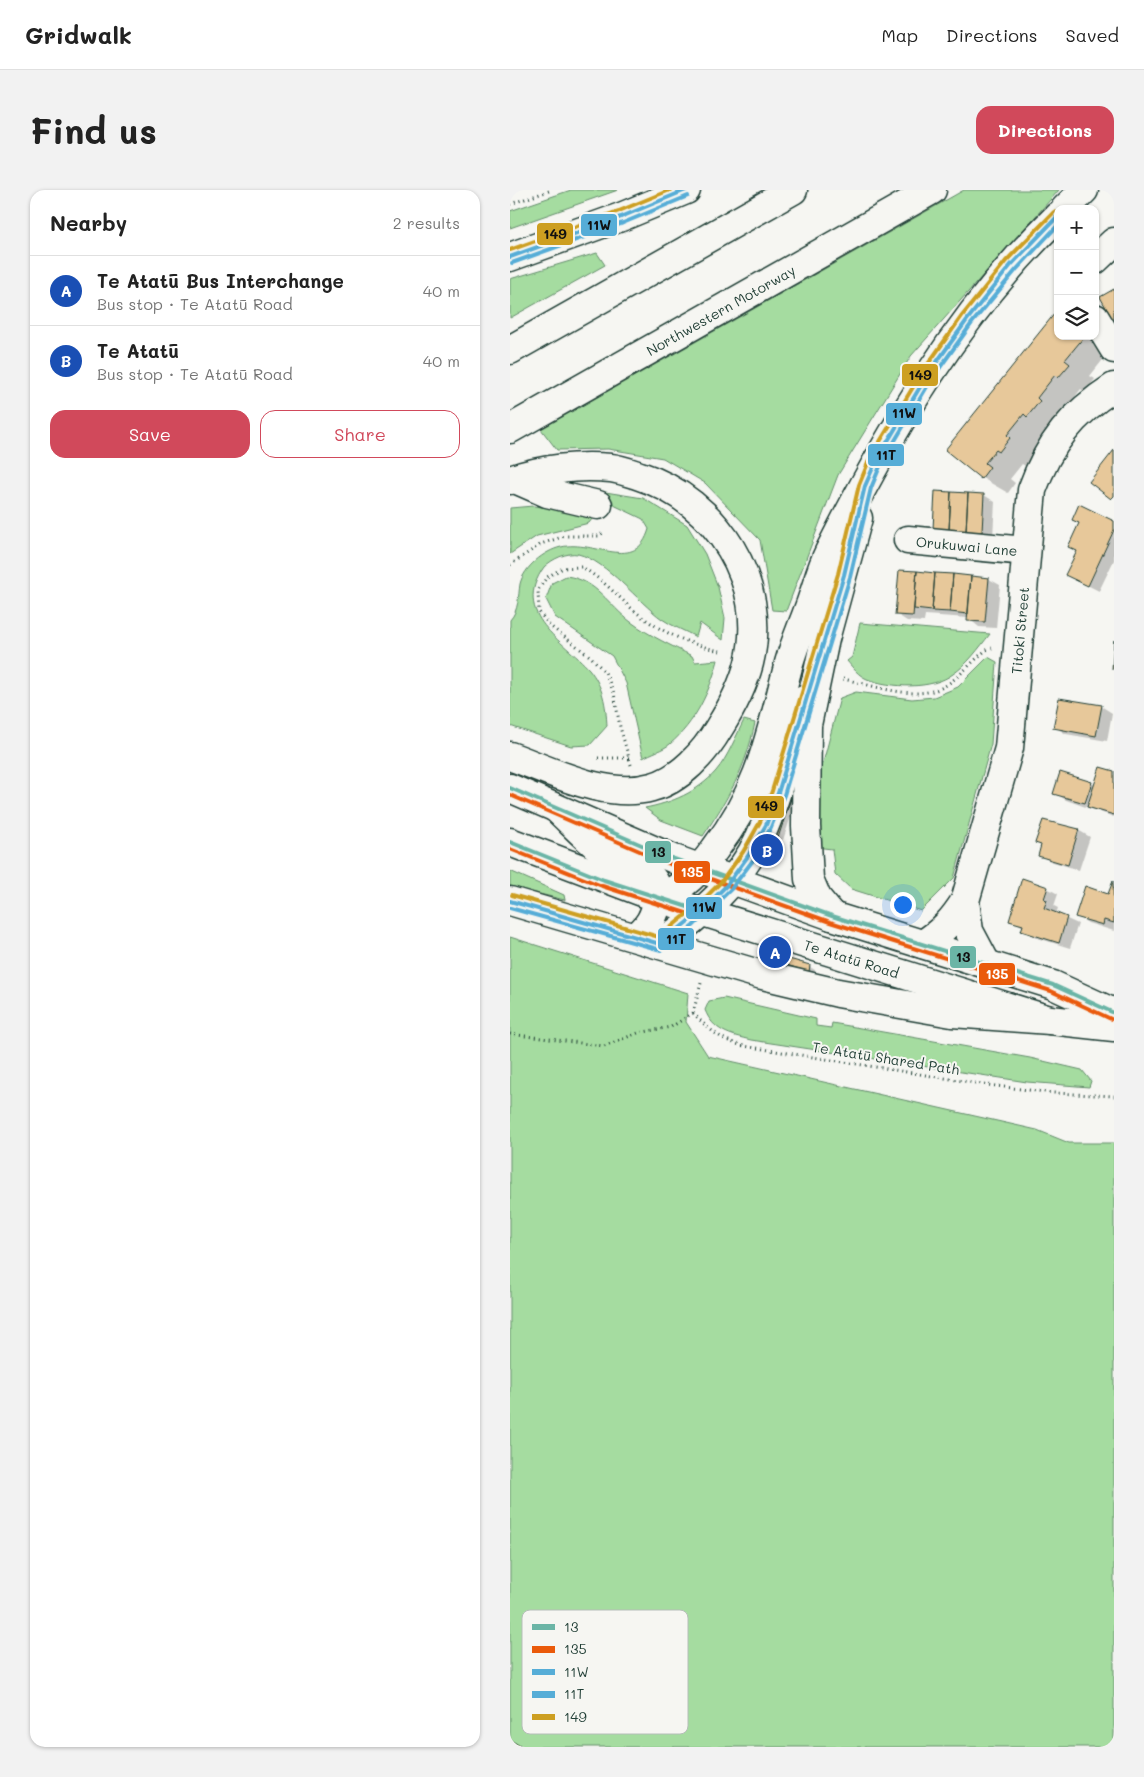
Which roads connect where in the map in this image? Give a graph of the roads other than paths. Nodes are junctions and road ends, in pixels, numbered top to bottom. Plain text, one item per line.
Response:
1 (686, 190) edge
2 (792, 190) edge
3 (932, 190) edge
4 (1084, 190) edge
5 (1069, 205) edge
6 (1054, 220) edge
7 (1114, 242) edge
8 (1099, 256) edge
9 (510, 257) edge
10 (1099, 325) edge
11 (1114, 349) edge
12 (510, 350) edge
13 (1114, 387) edge
14 (510, 429) edge
15 (868, 478) junction
16 (512, 479) edge
17 (598, 505) road end
18 (908, 540) dead end
19 (1026, 551) junction
20 (825, 639) junction
21 (510, 756) edge
22 (510, 788) edge
23 (557, 809) junction
24 (510, 842) edge
25 (701, 869) junction
26 (733, 880) junction
27 (658, 898) junction
28 (965, 900) junction
29 (510, 901) edge
30 (702, 912) junction
31 (832, 916) junction
32 (648, 941) junction
33 (923, 944) junction
34 (986, 963) junction
35 (1114, 1013) edge
36 (1050, 1020) junction
37 (1114, 1027) edge

1 - 9 main road
2 - 12 main road
3 - 14 main road, Northwestern Motorway
4 - 5 main road
6 - 15 main road
7 - 8 main road
10 - 11 main road
13 - 19 main road, Titoki Street
15 - 20 main road
15 - 25 main road
16 - 17 main road
16 - 21 main road
18 - 19 main road, Orukuwai Lane
19 - 28 main road, Titoki Street
20 - 26 main road
20 - 31 main road
22 - 23 main road
23 - 25 main road
23 - 27 main road
24 - 27 main road, Te Atatū Road
25 - 26 main road
25 - 27 main road
26 - 30 main road
26 - 31 main road
27 - 30 main road, Te Atatū Road
27 - 32 main road
28 - 33 main road, Titoki Street
28 - 34 main road, Titoki Street
29 - 32 main road
30 - 32 main road
30 - 36 main road, Te Atatū Road
31 - 33 main road
32 - 36 main road
33 - 34 main road
34 - 35 main road
36 - 37 main road, Te Atatū Road

